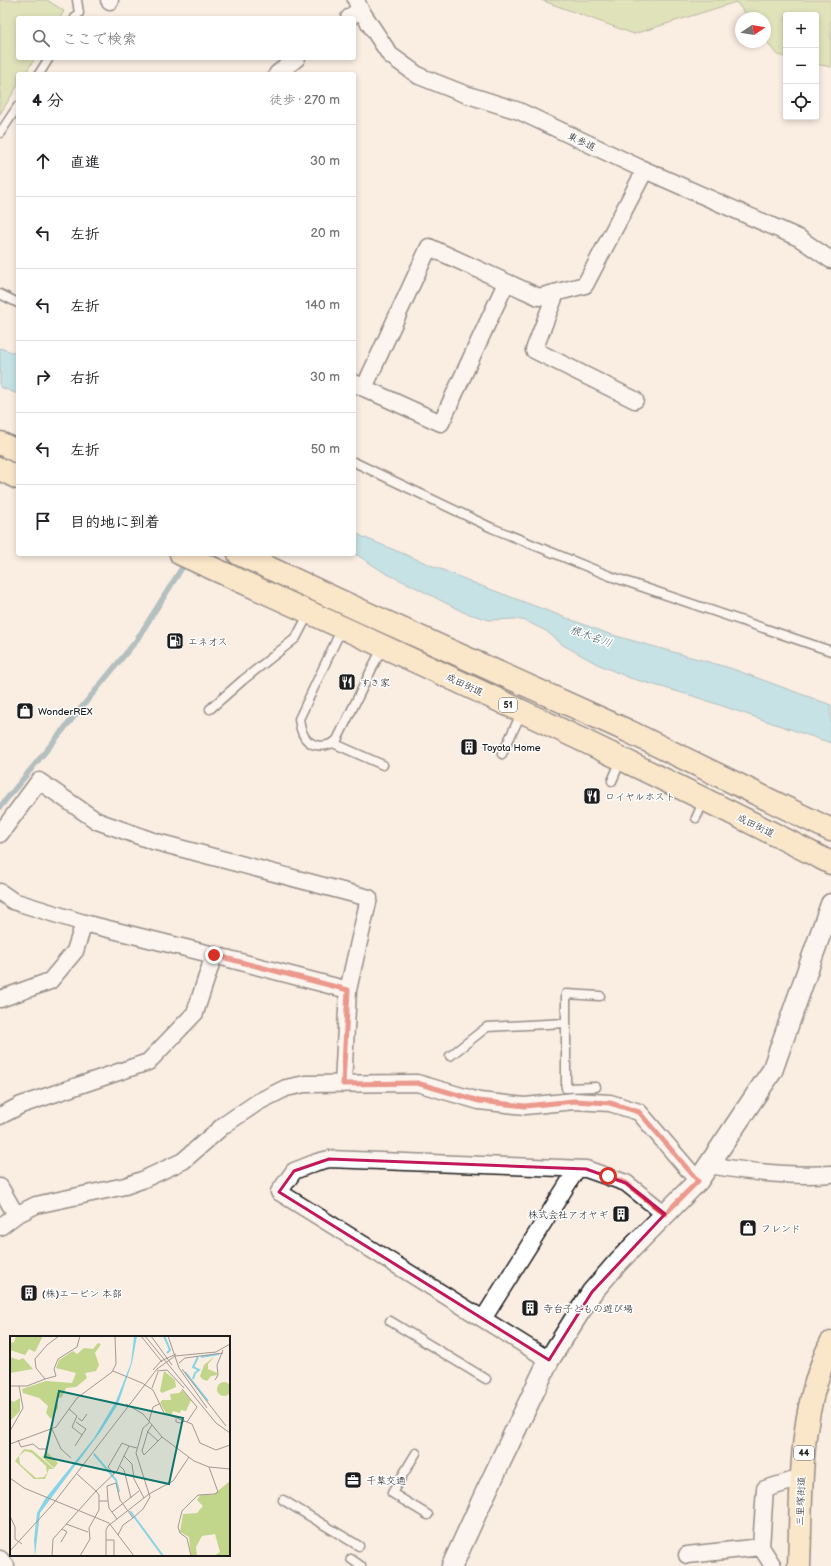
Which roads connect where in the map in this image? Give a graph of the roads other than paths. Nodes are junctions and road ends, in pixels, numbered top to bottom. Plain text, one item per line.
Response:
1 (77, 0) edge
2 (355, 9) edge
3 (76, 16) edge
4 (48, 60) edge
5 (294, 60) edge
6 (40, 72) edge
7 (279, 72) edge
8 (16, 109) edge
9 (0, 133) edge
10 (645, 170) junction
11 (831, 260) edge
12 (506, 282) junction
13 (556, 293) junction
14 (0, 294) edge
15 (16, 302) edge
16 (359, 386) edge
17 (635, 400) dead end
18 (0, 443) edge
19 (16, 451) edge
20 (356, 463) edge
21 (0, 469) edge
22 (16, 477) edge
23 (186, 556) edge
24 (243, 556) edge
25 (310, 612) junction
26 (342, 628) junction
27 (382, 647) junction
28 (831, 651) edge
29 (210, 709) dead end
30 (523, 712) junction
31 (333, 743) junction
32 (502, 754) dead end
33 (621, 759) junction
34 (383, 765) dead end
35 (612, 782) dead end
36 (831, 830) edge
37 (0, 834) edge
38 (831, 863) edge
39 (0, 892) edge
40 (831, 904) edge
41 (84, 923) junction
42 (214, 955) junction
43 (348, 990) junction
44 (600, 996) dead end
45 (0, 999) edge
46 (566, 1023) junction
47 (450, 1056) dead end
48 (343, 1084) junction
49 (596, 1087) dead end
50 (0, 1116) edge
51 (709, 1164) junction
52 (577, 1169) junction
53 (831, 1174) edge
54 (698, 1181) junction
55 (0, 1187) edge
56 (665, 1214) junction
57 (16, 1215) junction
58 (0, 1227) edge
59 (483, 1319) junction
60 (390, 1321) dead end
61 (831, 1343) edge
62 (549, 1360) junction
63 (486, 1379) dead end
64 (416, 1453) dead end
65 (801, 1478) junction
66 (283, 1500) dead end
67 (428, 1515) dead end
68 (359, 1546) dead end
69 (761, 1547) junction
70 (687, 1555) dead end
71 (0, 1559) edge
72 (351, 1559) dead end
73 (6, 1566) edge
74 (361, 1566) edge
75 (452, 1566) edge
76 (773, 1566) edge
77 (798, 1566) edge

1 - 3 lane
2 - 10 street, 東参道
4 - 6 lane
5 - 7 street
8 - 9 lane
10 - 11 street, 東参道
10 - 13 street
12 - 13 street
12 - 16 street
12 - 16 street
13 - 17 street
14 - 15 lane
18 - 19 main road
20 - 28 lane
21 - 22 main road
23 - 25 main road, 成田街道 / 51
24 - 36 main road
25 - 26 main road, 成田街道 / 51
25 - 29 lane
26 - 27 main road, 成田街道 / 51
26 - 31 lane
27 - 30 main road, 成田街道 / 51
27 - 31 lane
30 - 32 lane
30 - 33 main road, 成田街道 / 51
31 - 34 lane
33 - 35 lane
33 - 38 main road, 成田街道 / 51
37 - 43 street
39 - 41 street
40 - 51 street
41 - 42 street
41 - 45 street
42 - 43 street
42 - 50 street
43 - 48 street
44 - 46 lane
46 - 47 lane
46 - 49 lane
48 - 54 street
48 - 57 street
51 - 53 street
51 - 54 street
52 - 56 street
52 - 59 street
52 - 59 street
54 - 56 street
55 - 57 street
56 - 62 street
57 - 58 street
59 - 62 street
60 - 63 lane
61 - 65 main road, 三里塚街道 / 44
62 - 75 street
64 - 67 lane
65 - 69 street
65 - 77 main road, 三里塚街道 / 44
66 - 68 lane
69 - 70 street
69 - 76 street
71 - 73 street
72 - 74 lane

